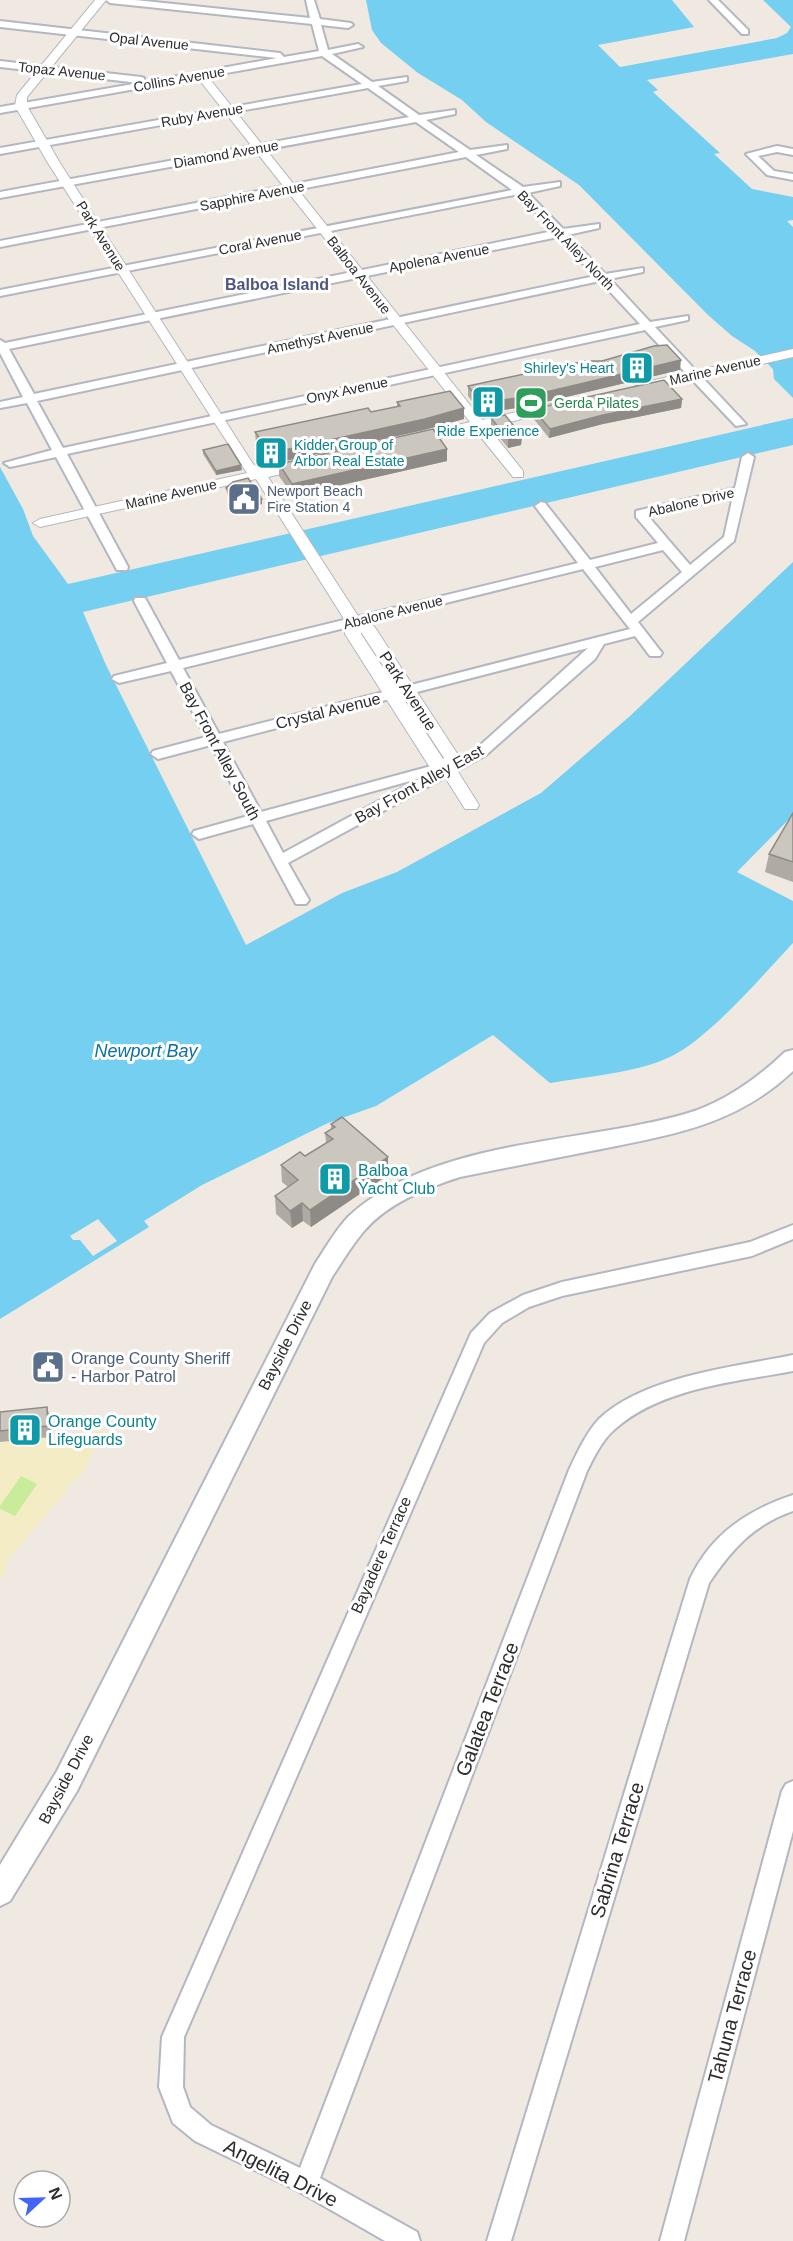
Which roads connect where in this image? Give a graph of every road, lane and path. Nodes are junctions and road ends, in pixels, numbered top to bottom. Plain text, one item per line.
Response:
1 (101, 0) edge
2 (110, 0) edge
3 (310, 0) edge
4 (713, 0) edge
5 (314, 21) junction
6 (0, 24) edge
7 (348, 25) dead end
8 (746, 32) dead end
9 (79, 33) junction
10 (358, 47) dead end
11 (324, 53) junction
12 (298, 58) junction
13 (0, 64) edge
14 (49, 69) junction
15 (201, 75) junction
16 (404, 79) dead end
17 (160, 82) junction
18 (370, 85) junction
19 (0, 104) edge
20 (25, 105) junction
21 (0, 110) edge
22 (229, 110) junction
23 (452, 112) dead end
24 (418, 118) junction
25 (47, 142) junction
26 (503, 147) dead end
27 (259, 148) junction
28 (0, 151) edge
29 (793, 152) edge
30 (468, 154) junction
31 (793, 177) edge
32 (72, 182) junction
33 (556, 184) dead end
34 (291, 189) junction
35 (521, 191) junction
36 (0, 195) edge
37 (100, 225) junction
38 (596, 226) dead end
39 (323, 230) junction
40 (561, 234) junction
41 (0, 244) edge
42 (127, 269) junction
43 (639, 270) dead end
44 (358, 274) junction
45 (603, 278) junction
46 (0, 293) edge
47 (158, 315) junction
48 (684, 318) dead end
49 (396, 322) junction
50 (648, 326) junction
51 (1, 345) edge
52 (793, 353) edge
53 (189, 365) junction
54 (435, 371) junction
55 (694, 375) junction
56 (628, 390) edge
57 (31, 399) junction
58 (574, 403) edge
59 (0, 405) edge
60 (224, 417) junction
61 (740, 424) dead end
62 (477, 425) junction
63 (395, 444) edge
64 (60, 452) junction
65 (748, 457) dead end
66 (317, 462) edge
67 (10, 463) dead end
68 (518, 474) dead end
69 (260, 475) junction
70 (742, 490) junction
71 (541, 506) dead end
72 (92, 512) junction
73 (40, 523) dead end
74 (667, 545) junction
75 (587, 565) junction
76 (122, 567) dead end
77 (688, 571) junction
78 (140, 602) dead end
79 (354, 622) junction
80 (635, 626) junction
81 (599, 641) junction
82 (655, 653) dead end
83 (174, 666) junction
84 (119, 679) dead end
85 (408, 691) junction
86 (391, 695) junction
87 (214, 740) junction
88 (158, 754) dead end
89 (448, 769) junction
90 (471, 805) dead end
91 (257, 819) junction
92 (199, 834) dead end
93 (280, 861) junction
94 (301, 900) dead end
95 (793, 1058) edge
96 (793, 1232) edge
97 (793, 1363) edge
98 (793, 1503) edge
99 (793, 1791) edge
100 (0, 1891) edge
101 (171, 2087) joint
102 (306, 2183) junction
103 (408, 2241) edge
104 (499, 2241) edge
105 (672, 2241) edge

1 - 9 street
2 - 5 street
2 - 9 street
3 - 5 street
4 - 8 street
5 - 7 street
5 - 11 street
6 - 9 street, Opal Avenue
9 - 12 street, Opal Avenue
9 - 14 street
10 - 11 street, Collins Avenue
11 - 12 street, Collins Avenue
11 - 18 street, Bay Front Alley North
12 - 15 street, Collins Avenue
13 - 14 street, Topaz Avenue
14 - 17 street, Topaz Avenue
14 - 20 street
15 - 17 street, Collins Avenue
15 - 22 street, Balboa Avenue
16 - 18 street, Ruby Avenue
17 - 20 street, Collins Avenue
18 - 22 street, Ruby Avenue
18 - 24 street, Bay Front Alley North
19 - 20 street
20 - 21 street, Collins Avenue
20 - 25 street, Park Avenue
22 - 25 street, Ruby Avenue
22 - 27 street, Balboa Avenue
23 - 24 street, Diamond Avenue
24 - 27 street, Diamond Avenue
24 - 30 street, Bay Front Alley North
25 - 28 street, Ruby Avenue
25 - 32 street, Park Avenue
26 - 30 street, Sapphire Avenue
27 - 32 street, Diamond Avenue
27 - 34 street, Balboa Avenue
29 - 31 street
30 - 34 street, Sapphire Avenue
30 - 35 street, Bay Front Alley North
32 - 36 street, Diamond Avenue
32 - 37 street, Park Avenue
33 - 35 street, Coral Avenue
34 - 37 street, Sapphire Avenue
34 - 39 street, Balboa Avenue
35 - 39 street, Coral Avenue
35 - 40 street, Bay Front Alley North
37 - 41 street, Sapphire Avenue
37 - 42 street, Park Avenue
38 - 40 street, Apolena Avenue
39 - 42 street, Coral Avenue
39 - 44 street, Balboa Avenue
40 - 44 street, Apolena Avenue
40 - 45 street, Bay Front Alley North
42 - 46 street, Coral Avenue
42 - 47 street, Park Avenue
43 - 45 street, Amethyst Avenue
44 - 47 street, Apolena Avenue
44 - 49 street, Balboa Avenue
45 - 49 street, Amethyst Avenue
45 - 50 street, Bay Front Alley North
47 - 51 street, Apolena Avenue
47 - 53 street, Park Avenue
48 - 50 street, Onyx Avenue
49 - 53 street, Amethyst Avenue
49 - 54 street, Balboa Avenue
50 - 54 street, Onyx Avenue
50 - 55 street, Bay Front Alley North
51 - 57 street
52 - 55 street, Marine Avenue
53 - 57 street, Amethyst Avenue
53 - 60 street, Park Avenue
54 - 60 street, Onyx Avenue
54 - 62 street, Balboa Avenue
55 - 56 street, Marine Avenue
55 - 61 street, Bay Front Alley North
57 - 59 street, Amethyst Avenue
57 - 64 street
58 - 62 street
60 - 64 street, Onyx Avenue
60 - 69 street, Park Avenue
62 - 63 street
62 - 68 street, Balboa Avenue
64 - 67 street, Onyx Avenue
64 - 72 street
65 - 70 street, Crystal Avenue
66 - 69 street, Marine Avenue
69 - 72 street, Marine Avenue
69 - 79 street, Park Avenue
70 - 74 street, Abalone Drive
70 - 77 street, Crystal Avenue
71 - 75 street
72 - 73 street, Marine Avenue
72 - 76 street
74 - 75 street, Abalone Avenue
74 - 77 street
75 - 79 street, Abalone Avenue
75 - 80 street
77 - 80 street, Crystal Avenue
78 - 83 street, Bay Front Alley South
79 - 83 street, Abalone Avenue
79 - 85 street, Park Avenue
79 - 86 street, Park Avenue
80 - 81 street, Crystal Avenue
80 - 82 street
81 - 85 street, Crystal Avenue
81 - 89 street, Bay Front Alley East
83 - 84 street, Abalone Avenue
83 - 87 street, Bay Front Alley South
85 - 86 street, Crystal Avenue
85 - 89 street, Park Avenue
86 - 87 street, Crystal Avenue
86 - 89 street, Park Avenue
87 - 88 street, Crystal Avenue
87 - 91 street, Bay Front Alley South
89 - 90 street, Park Avenue
89 - 91 street
89 - 93 street, Bay Front Alley East
91 - 92 street
91 - 93 street, Bay Front Alley South
93 - 94 street, Bay Front Alley South
95 - 100 main road, Bayside Drive
96 - 101 street, Bayadere Terrace
97 - 102 street, Galatea Terrace
98 - 104 street, Sabrina Terrace
99 - 105 street, Tahuna Terrace
101 - 102 street, Angelita Drive
102 - 103 street, Angelita Drive

